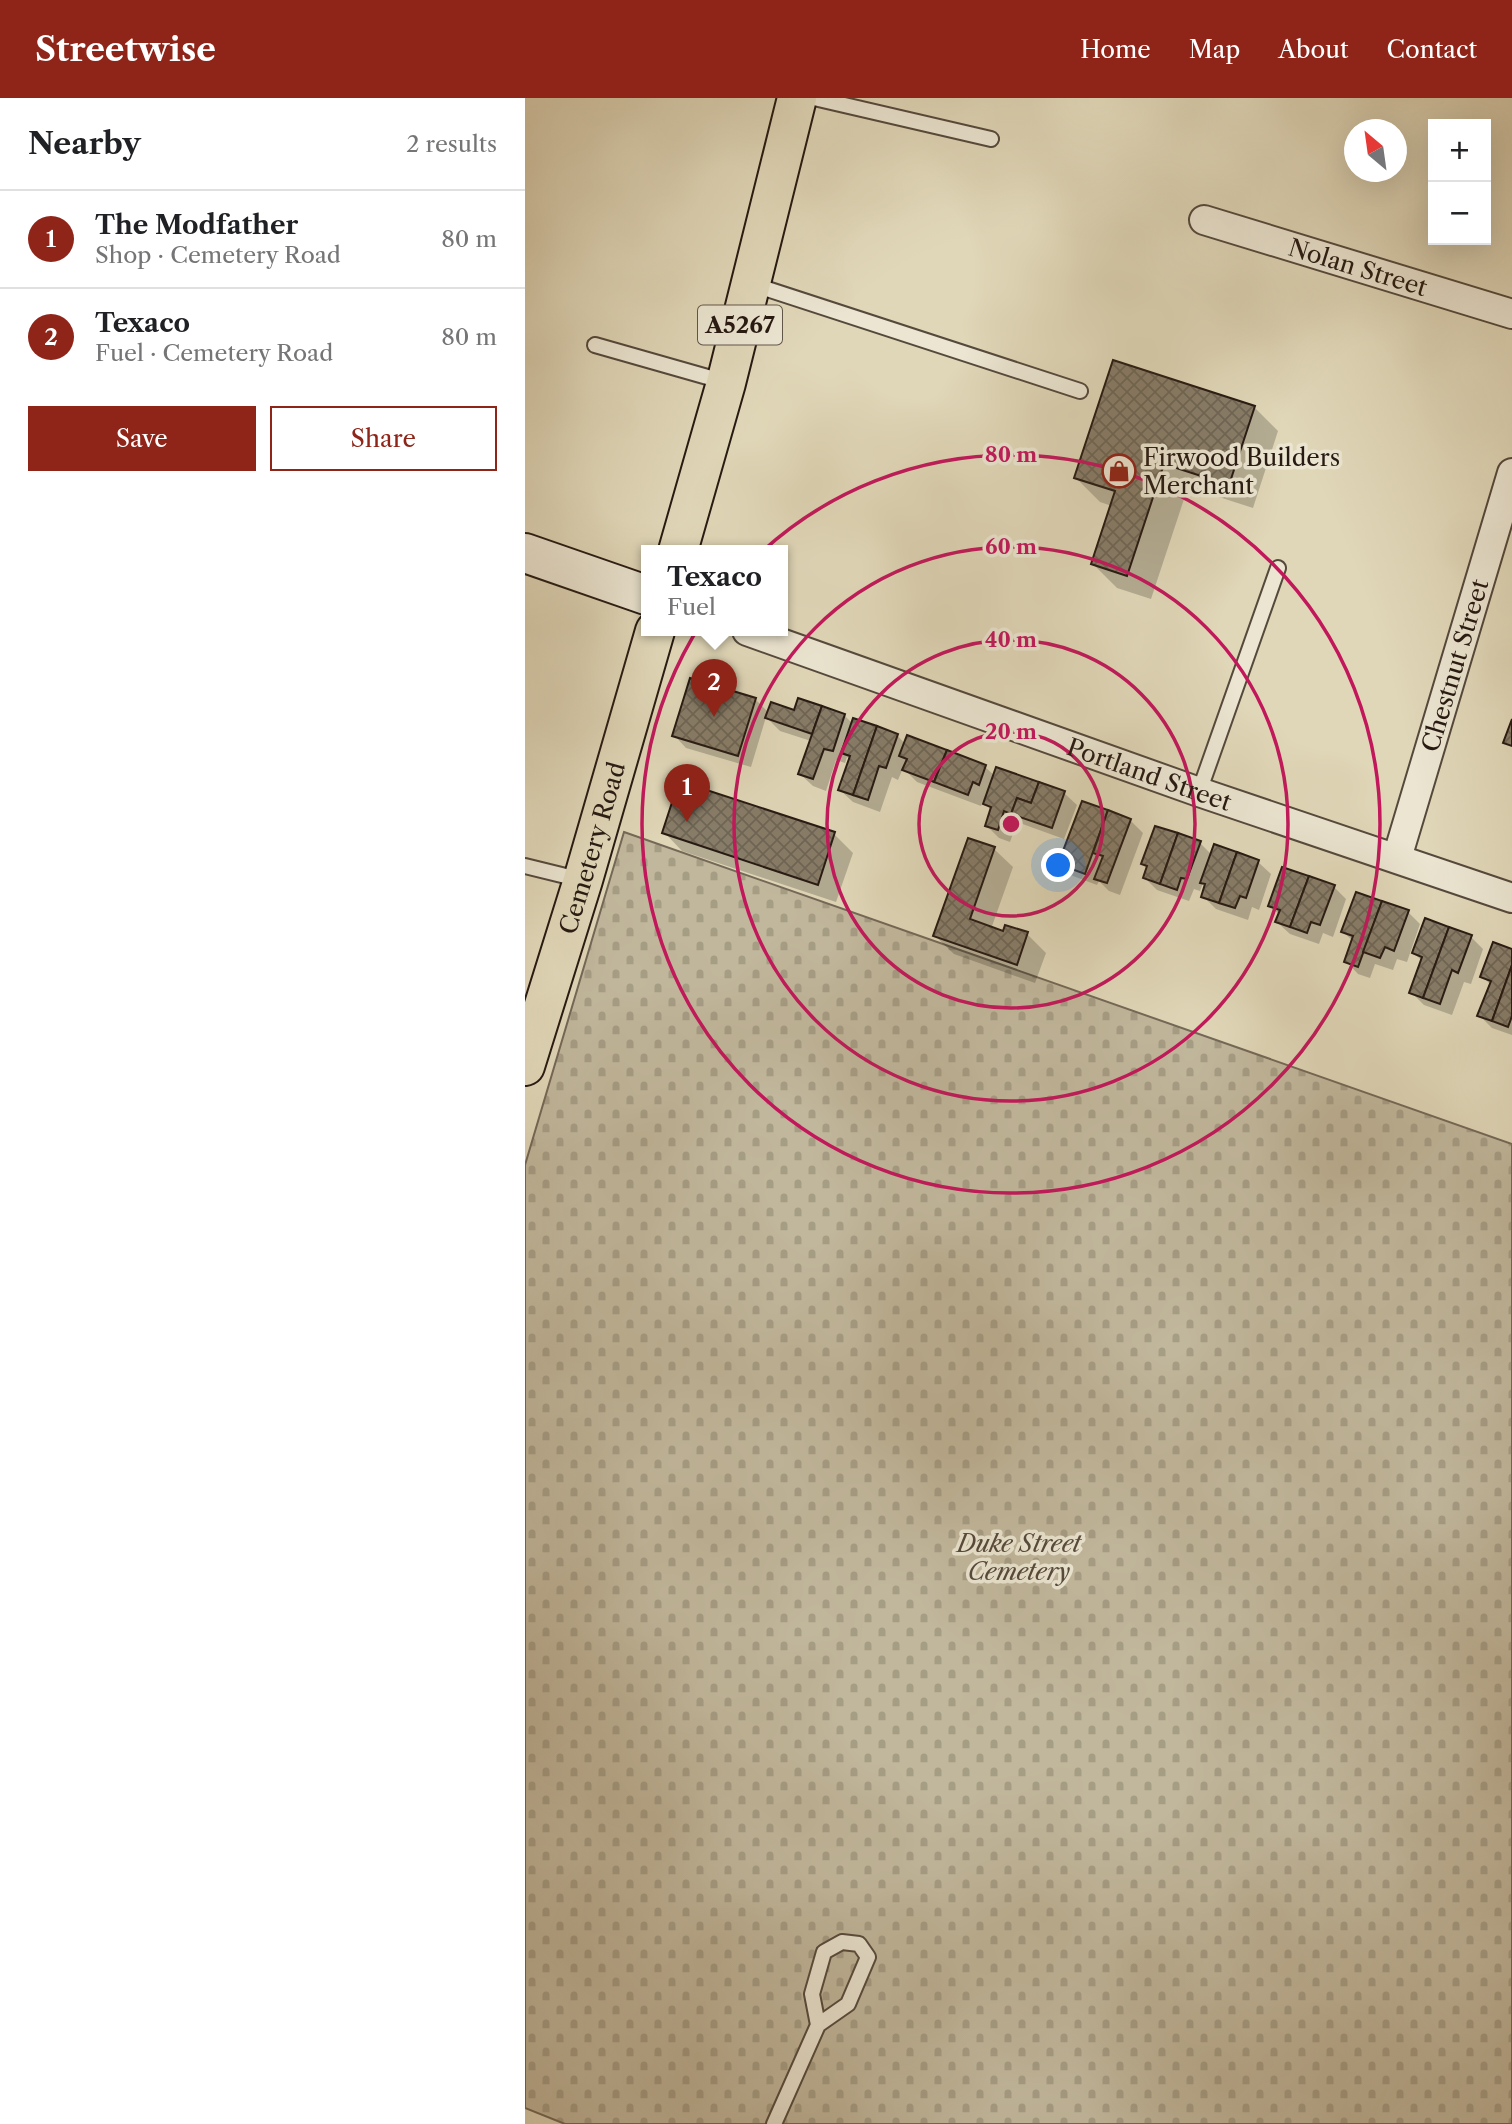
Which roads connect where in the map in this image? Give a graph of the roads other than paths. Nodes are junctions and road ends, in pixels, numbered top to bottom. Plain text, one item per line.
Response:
1 (797, 98) edge
2 (814, 98) edge
3 (991, 139) dead end
4 (1204, 220) dead end
5 (751, 284) junction
6 (1512, 314) edge
7 (594, 345) dead end
8 (726, 383) junction
9 (1080, 391) dead end
10 (1512, 473) edge
11 (680, 545) edge
12 (525, 553) edge
13 (1278, 568) dead end
14 (641, 593) edge
15 (654, 636) edge
16 (761, 636) edge
17 (1199, 792) junction
18 (1397, 858) junction
19 (525, 866) edge
20 (583, 880) junction
21 (1512, 898) edge
22 (525, 1066) edge
23 (818, 2025) junction
24 (774, 2124) edge

1 - 5 main road, A5267
2 - 3 lane
4 - 6 street, Nolan Street
5 - 8 main road, A5267
5 - 9 lane
7 - 8 lane
8 - 11 main road, A5267
10 - 18 street, Chestnut Street
12 - 14 street
13 - 17 lane
15 - 20 main road, Cemetery Road
16 - 17 street, Portland Street
17 - 18 street, Portland Street
18 - 21 street, Portland Street
19 - 20 lane
20 - 22 main road, Cemetery Road
23 - 23 lane
23 - 24 lane

